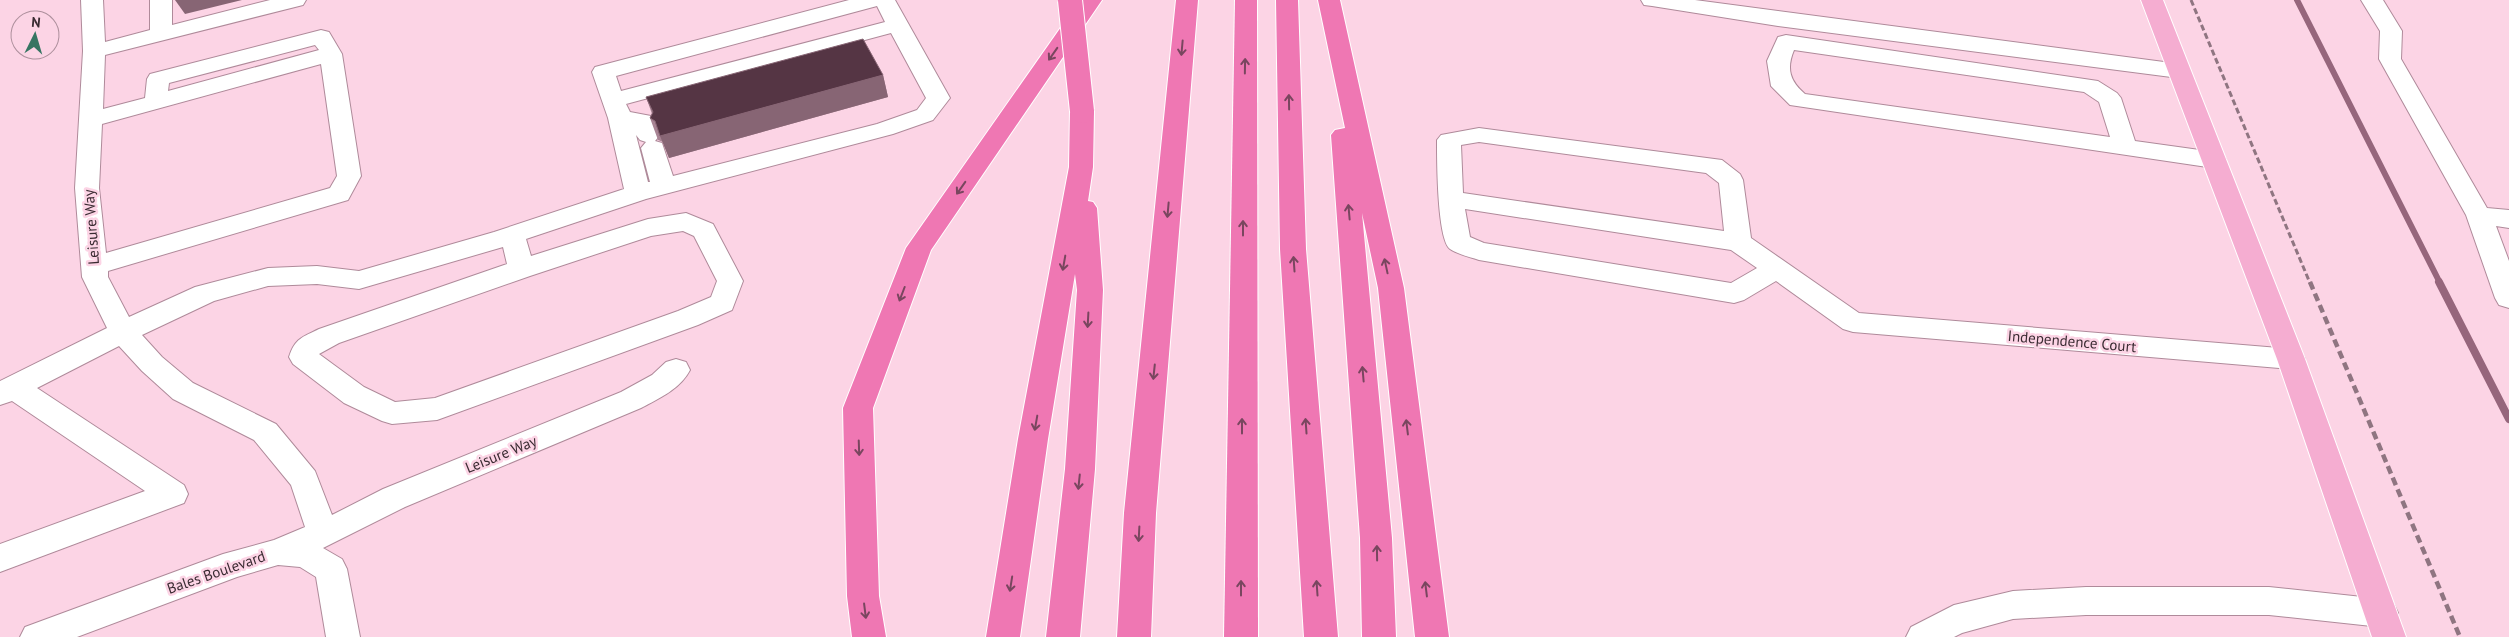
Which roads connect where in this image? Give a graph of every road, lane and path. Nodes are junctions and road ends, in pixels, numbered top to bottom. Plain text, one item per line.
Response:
1 (92, 0) edge
2 (161, 0) edge
3 (295, 0) edge
4 (874, 0) edge
5 (884, 0) edge
6 (1070, 0) edge
7 (1091, 0) edge
8 (1187, 0) edge
9 (1246, 0) edge
10 (1287, 0) edge
11 (1328, 0) edge
12 (1652, 0) edge
13 (2152, 0) edge
14 (2372, 0) edge
15 (1712, 4) edge
16 (1778, 10) edge
17 (898, 25) junction
18 (161, 34) junction
19 (94, 51) junction
20 (2179, 71) junction
21 (616, 109) junction
22 (90, 120) junction
23 (2125, 147) junction
24 (2214, 160) junction
25 (1081, 167) junction
26 (664, 186) junction
27 (638, 193) junction
28 (1451, 199) junction
29 (2479, 215) junction
30 (2509, 219) edge
31 (503, 238) junction
32 (1738, 242) junction
33 (94, 266) junction
34 (521, 269) junction
35 (1777, 269) junction
36 (2509, 298) edge
37 (123, 332) junction
38 (2290, 359) junction
39 (676, 370) dead end
40 (7, 391) edge
41 (323, 534) junction
42 (278, 552) junction
43 (0, 558) edge
44 (2385, 625) edge
45 (37, 637) edge
46 (343, 637) edge
47 (869, 637) edge
48 (1003, 637) edge
49 (1063, 637) edge
50 (1134, 637) edge
51 (1241, 637) edge
52 (1321, 637) edge
53 (1379, 637) edge
54 (1432, 637) edge
55 (1923, 637) edge

1 - 19 street, Leisure Way
2 - 18 street
3 - 18 street
4 - 21 street
5 - 17 street
6 - 25 highway, bridge
7 -> 47 highway
8 -> 50 highway
51 -> 9 highway
52 -> 10 highway
53 -> 11 highway
54 -> 11 highway
12 - 15 street
13 - 20 main road
14 - 29 street
15 - 16 street
16 - 20 street
17 - 21 street
17 - 26 street
18 - 19 street
19 - 22 street, Leisure Way
20 - 24 main road
21 - 26 street
21 - 27 street
22 - 33 street, Leisure Way
22 - 33 street
23 - 23 street
23 - 24 street
24 - 38 main road
25 -> 48 highway
25 -> 49 highway
26 - 27 street
27 - 31 street
28 - 32 street
28 - 32 street
28 - 35 street
29 - 30 street
29 - 36 street
31 - 34 street
31 - 37 street
32 - 35 street
33 - 37 street, Leisure Way
34 - 34 street
35 - 38 street, Independence Court
37 - 40 street
37 - 41 street, Leisure Way
38 - 44 main road
39 - 41 street, Leisure Way
40 - 43 street
41 - 42 street, Leisure Way
42 - 45 street, Bales Boulevard
42 - 46 street, Bales Boulevard
44 - 55 street

